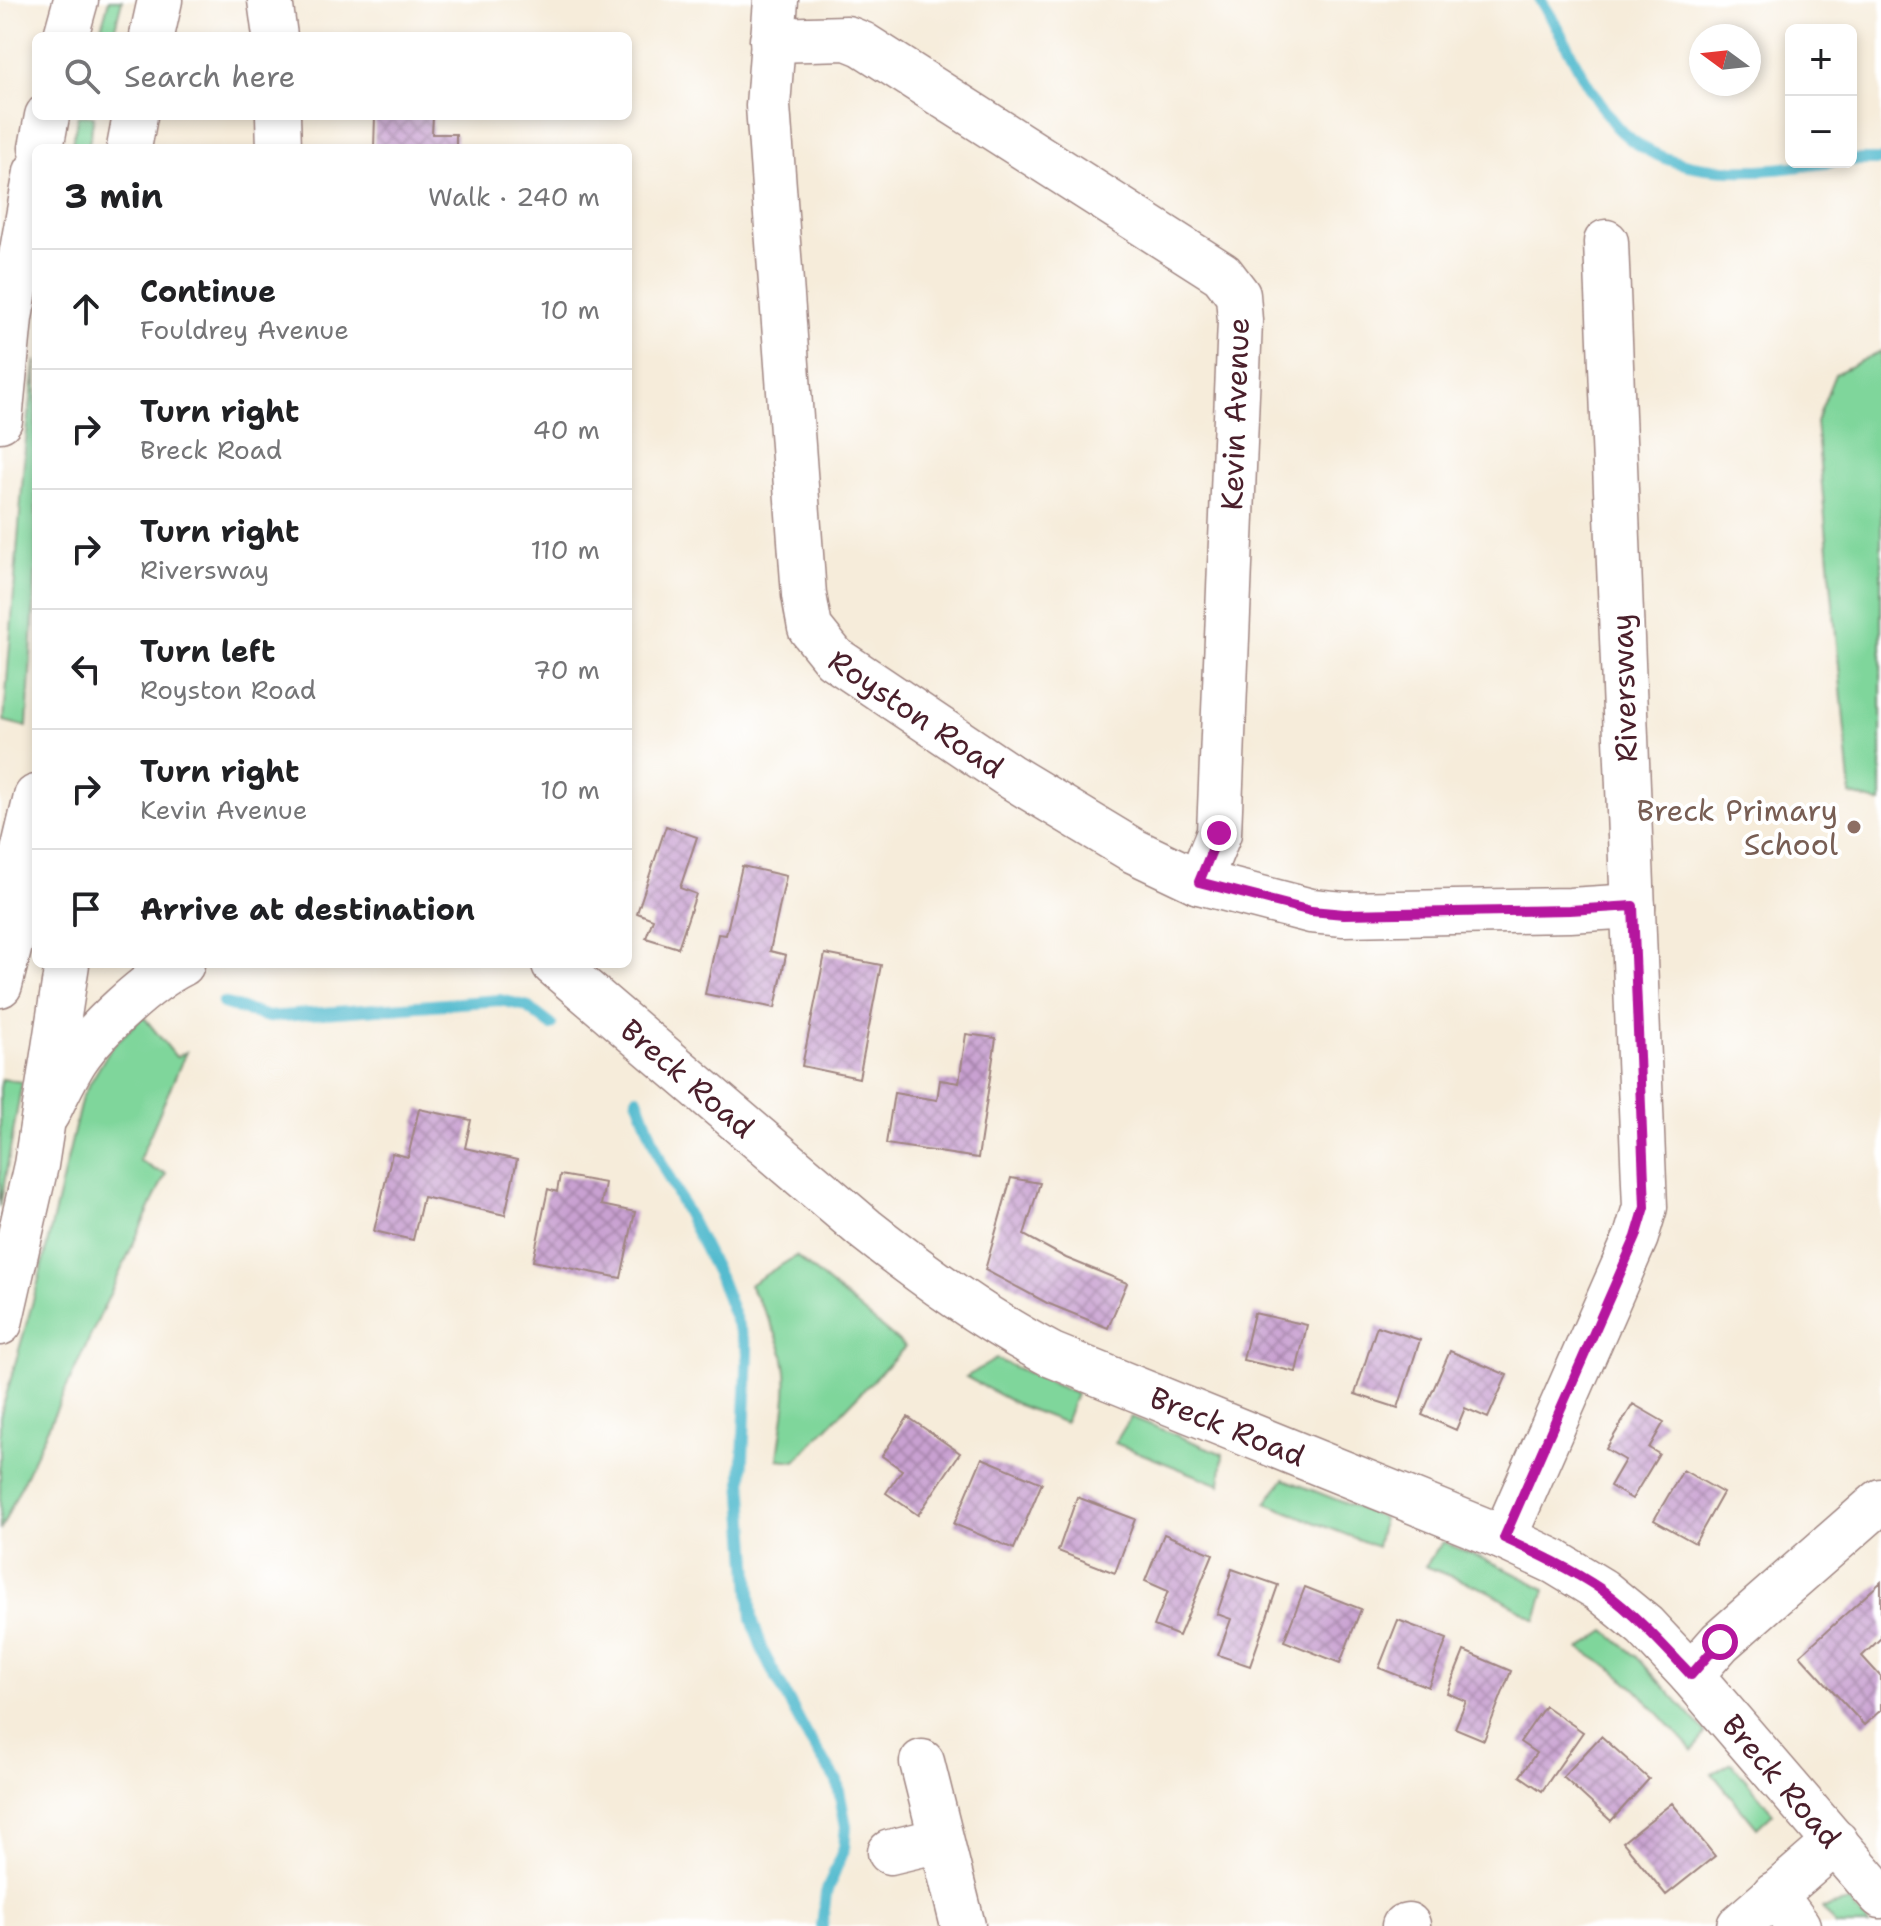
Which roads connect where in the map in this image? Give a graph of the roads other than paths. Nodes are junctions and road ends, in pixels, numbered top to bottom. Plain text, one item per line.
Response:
1 (76, 0) edge
2 (160, 0) edge
3 (270, 0) edge
4 (774, 20) edge
5 (67, 32) edge
6 (153, 32) edge
7 (274, 32) edge
8 (46, 120) edge
9 (134, 120) edge
10 (278, 120) edge
11 (42, 144) edge
12 (130, 144) edge
13 (279, 144) edge
14 (32, 194) edge
15 (1606, 242) dead end
16 (0, 420) edge
17 (20, 882) edge
18 (1199, 882) junction
19 (1633, 906) junction
20 (66, 968) edge
21 (176, 968) edge
22 (559, 968) edge
23 (0, 985) edge
24 (44, 1120) junction
25 (0, 1323) edge
26 (1881, 1501) edge
27 (1504, 1538) junction
28 (1691, 1675) junction
29 (922, 1762) dead end
30 (940, 1840) junction
31 (1836, 1842) junction
32 (890, 1852) dead end
33 (1881, 1896) edge
34 (1786, 1910) edge
35 (963, 1926) edge
36 (1739, 1926) edge

1 - 5 main road
2 - 6 main road
3 - 7 main road
4 - 18 main road, Royston Road
4 - 18 main road, Kevin Avenue
8 - 11 main road
9 - 12 main road
10 - 13 main road
14 - 16 main road
15 - 19 main road, Riversway
17 - 23 main road
18 - 19 main road, Royston Road
19 - 27 main road, Riversway
20 - 24 main road
21 - 24 main road
22 - 27 main road, Breck Road
24 - 25 main road
26 - 28 main road
27 - 28 main road, Breck Road
28 - 31 main road, Breck Road
29 - 30 main road
30 - 32 main road
30 - 35 main road
31 - 33 main road, Breck Road
31 - 34 main road
34 - 36 main road

